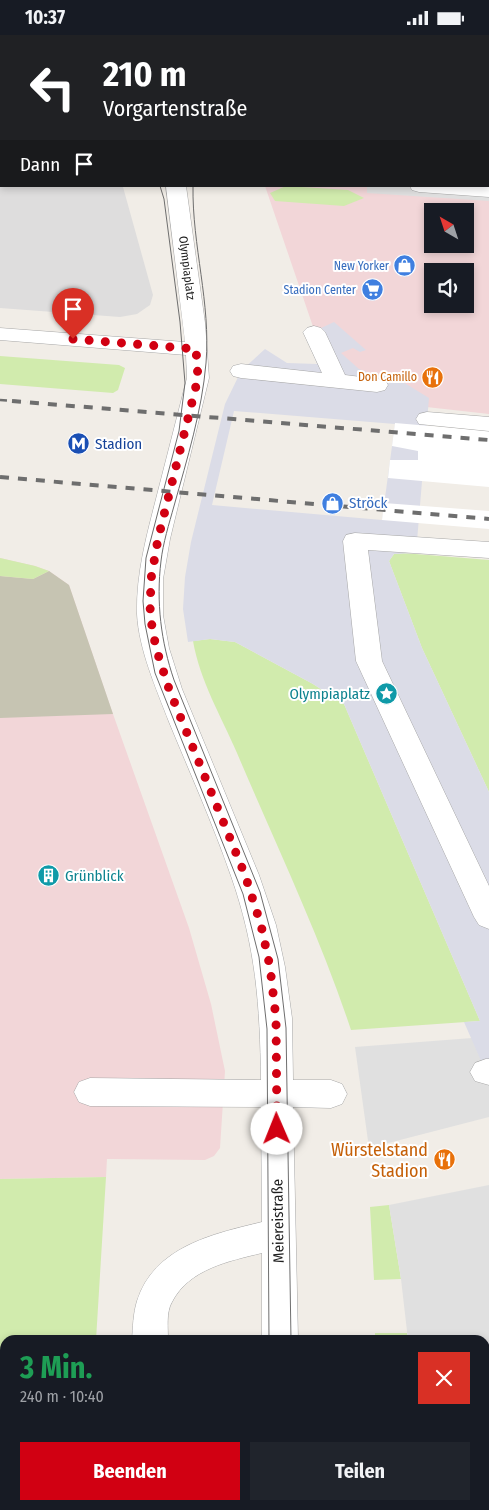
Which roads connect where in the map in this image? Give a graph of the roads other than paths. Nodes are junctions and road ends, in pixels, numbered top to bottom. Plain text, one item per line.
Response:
1 (176, 187) edge
2 (433, 187) edge
3 (489, 191) edge
4 (314, 331) dead end
5 (0, 334) edge
6 (196, 349) junction
7 (241, 371) dead end
8 (337, 381) junction
9 (377, 385) dead end
10 (427, 419) dead end
11 (489, 424) edge
12 (489, 550) edge
13 (489, 917) edge
14 (90, 1092) dead end
15 (277, 1094) junction
16 (331, 1094) dead end
17 (278, 1234) junction
18 (150, 1335) edge
19 (280, 1335) edge

1 - 6 street, Olympiaplatz
2 - 3 street
4 - 8 street
5 - 6 street
6 - 15 street, Meiereistraße
7 - 8 street
8 - 9 street
10 - 11 street
12 - 13 street
14 - 15 street
15 - 16 street
15 - 17 street, Meiereistraße
17 - 18 street
17 - 19 street, Meiereistraße

